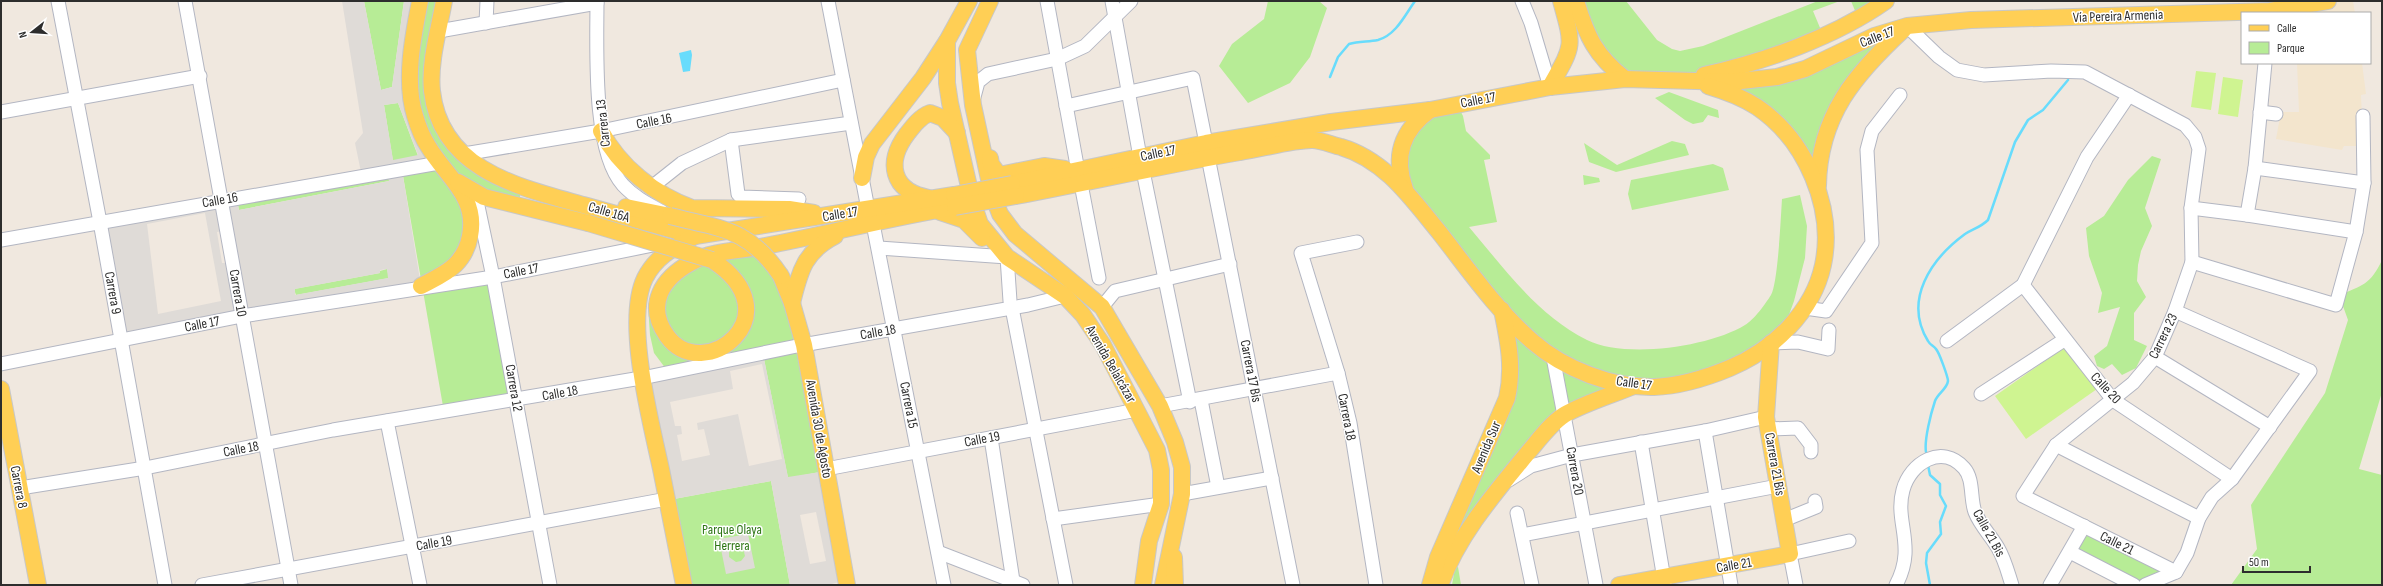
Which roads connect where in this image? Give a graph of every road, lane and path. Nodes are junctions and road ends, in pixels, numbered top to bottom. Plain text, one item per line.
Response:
1 (58, 1) edge
2 (185, 1) edge
3 (411, 1) edge
4 (420, 1) edge
5 (444, 1) edge
6 (487, 1) edge
7 (828, 1) edge
8 (969, 1) edge
9 (990, 1) edge
10 (1047, 1) edge
11 (1112, 1) edge
12 (1131, 1) edge
13 (1522, 1) edge
14 (1561, 1) edge
15 (1576, 1) edge
16 (1885, 1) edge
17 (2328, 1) edge
18 (597, 2) edge
19 (2270, 12) edge
20 (2241, 13) edge
21 (1115, 18) junction
22 (416, 23) junction
23 (486, 23) junction
24 (1908, 26) junction
25 (439, 31) junction
26 (947, 41) junction
27 (967, 50) junction
28 (1057, 58) junction
29 (2265, 64) edge
30 (988, 74) junction
31 (200, 76) junction
32 (1625, 79) junction
33 (843, 80) junction
34 (1681, 80) junction
35 (1550, 87) junction
36 (976, 88) junction
37 (1129, 92) junction
38 (1900, 95) dead end
39 (2129, 95) junction
40 (78, 98) junction
41 (973, 105) junction
42 (1066, 106) junction
43 (1430, 110) junction
44 (1, 112) edge
45 (2260, 112) junction
46 (2276, 114) dead end
47 (2363, 116) dead end
48 (852, 123) junction
49 (601, 131) junction
50 (958, 134) junction
51 (731, 140) junction
52 (1207, 150) junction
53 (464, 154) junction
54 (439, 163) junction
55 (1142, 164) junction
56 (2256, 168) junction
57 (1080, 177) junction
58 (862, 178) junction
59 (453, 179) junction
60 (2364, 183) junction
61 (653, 186) junction
62 (522, 188) junction
63 (1406, 190) junction
64 (1818, 191) junction
65 (475, 192) junction
66 (799, 199) dead end
67 (222, 200) junction
68 (931, 205) junction
69 (2191, 208) junction
70 (829, 215) junction
71 (2247, 215) junction
72 (670, 216) junction
73 (870, 217) junction
74 (100, 222) junction
75 (2356, 232) junction
76 (695, 236) junction
77 (1, 240) edge
78 (1357, 242) dead end
79 (879, 248) junction
80 (1007, 257) junction
81 (708, 258) junction
82 (2192, 262) junction
83 (1230, 264) junction
84 (493, 277) junction
85 (1099, 278) junction
86 (1164, 279) junction
87 (1042, 281) junction
88 (2023, 285) junction
89 (422, 286) junction
90 (1115, 291) junction
91 (1087, 292) junction
92 (1065, 296) junction
93 (792, 303) junction
94 (1011, 304) junction
95 (1028, 305) junction
96 (1102, 307) junction
97 (1806, 308) junction
98 (1502, 310) junction
99 (2175, 311) junction
100 (242, 316) junction
101 (894, 329) junction
102 (1829, 330) dead end
103 (121, 340) junction
104 (2064, 340) junction
105 (1947, 341) dead end
106 (1771, 343) junction
107 (804, 345) junction
108 (1553, 357) junction
109 (2155, 357) junction
110 (1, 364) edge
111 (1338, 373) junction
112 (642, 378) junction
113 (1634, 386) junction
114 (1, 389) edge
115 (1255, 389) junction
116 (1981, 394) dead end
117 (516, 400) junction
118 (1195, 400) junction
119 (2113, 400) junction
120 (1160, 406) junction
121 (1137, 410) junction
122 (1564, 415) junction
123 (387, 420) junction
124 (1767, 423) junction
125 (2270, 427) junction
126 (1036, 429) junction
127 (1705, 431) junction
128 (991, 438) junction
129 (1641, 442) junction
130 (264, 445) junction
131 (2056, 445) junction
132 (918, 452) junction
133 (1811, 452) dead end
134 (1572, 455) junction
135 (143, 468) junction
136 (826, 469) junction
137 (1272, 478) junction
138 (2232, 479) junction
139 (1504, 483) junction
140 (1778, 486) junction
141 (1218, 487) junction
142 (20, 488) junction
143 (1182, 494) junction
144 (1716, 497) junction
145 (667, 499) junction
146 (1815, 501) dead end
147 (1161, 504) junction
148 (1652, 510) junction
149 (1517, 513) dead end
150 (2199, 518) junction
151 (1053, 519) junction
152 (1784, 520) junction
153 (1584, 522) junction
154 (538, 523) junction
155 (2084, 526) junction
156 (1522, 535) junction
157 (1172, 540) junction
158 (1849, 541) dead end
159 (1149, 542) junction
160 (413, 547) junction
161 (938, 552) junction
162 (2070, 552) junction
163 (1790, 554) junction
164 (1728, 566) junction
165 (288, 570) junction
166 (2176, 572) junction
167 (1665, 581) edge
168 (1018, 583) edge
169 (1434, 583) edge
170 (38, 585) edge
171 (165, 585) edge
172 (202, 585) edge
173 (291, 585) edge
174 (420, 585) edge
175 (550, 585) edge
176 (684, 585) edge
177 (847, 585) edge
178 (944, 585) edge
179 (1066, 585) edge
180 (1132, 585) edge
181 (1143, 585) edge
182 (1164, 585) edge
183 (1175, 585) edge
184 (1293, 585) edge
185 (1376, 585) edge
186 (1532, 585) edge
187 (1596, 585) edge
188 (1619, 585) edge
189 (1731, 585) edge
190 (1796, 585) edge
191 (1896, 585) edge
192 (2012, 585) edge
193 (2050, 585) edge
194 (2134, 585) edge
195 (2144, 585) edge

1 - 40 street, Carrera 9
2 - 31 street, Carrera 10
3 - 22 main road
4 - 22 main road
5 - 25 main road
6 - 23 street
7 - 33 street, Carrera 15
8 - 26 main road, Avenida Belalcázar
9 - 27 main road
10 - 28 street
11 - 21 street
12 - 21 street
13 - 35 street
14 - 35 main road
15 - 32 main road
16 - 34 main road, Calle 17
17 - 19 main road, Vía Pereira Armenia
18 - 23 street
18 - 49 street, Carrera 13
20 - 24 main road, Vía Pereira Armenia
21 - 28 street
21 - 37 street
22 - 54 main road
23 - 25 street
24 - 34 main road, Calle 17
24 - 39 street, Carrera 23
24 - 64 main road, Calle 17
25 - 53 main road
26 - 50 main road, Avenida Belalcázar
26 - 58 main road
27 - 30 street
27 - 41 main road, Avenida Belalcázar
28 - 30 street
28 - 42 street
29 - 45 street
30 - 36 street
31 - 40 street
31 - 67 street, Carrera 10
32 - 34 main road, Calle 17
32 - 35 main road, Calle 17
33 - 48 street, Carrera 15
33 - 49 street, Calle 16
34 - 64 main road, Calle 17
35 - 43 main road, Calle 17
36 - 41 street
36 - 57 main road
37 - 42 street
37 - 52 street, Carrera 17 Bis
37 - 55 street
38 - 97 street
39 - 69 street, Carrera 23
39 - 88 street
40 - 44 street
40 - 74 street, Carrera 9
41 - 91 main road, Avenida Belalcázar
42 - 57 street
43 - 52 main road, Calle 17
43 - 63 main road
45 - 46 street
45 - 56 street
47 - 60 street
48 - 51 street
48 - 58 street, Carrera 15
49 - 53 street, Calle 16
49 - 61 main road
49 - 72 street, Carrera 13
50 - 68 main road
50 - 80 main road, Avenida Belalcázar
51 - 61 street
51 - 66 street
52 - 55 main road, Calle 17
52 - 63 main road, Calle 17
52 - 83 street, Carrera 17 Bis
53 - 62 main road
54 - 59 main road
54 - 67 street, Calle 16
55 - 57 main road, Calle 17
55 - 86 street
56 - 60 street
56 - 71 street
57 - 68 main road, Calle 17, bridge
57 - 85 street
58 - 73 street, Carrera 15
59 - 65 main road, Calle 16A
59 - 89 main road
60 - 75 street
61 - 70 main road
62 - 72 main road, Avenida 30 de Agosto
62 - 76 main road, Calle 16A
63 - 98 main road, Calle 17
64 - 97 main road, Calle 17
65 - 81 main road, Calle 16A, bridge
65 - 84 street, Carrera 12
67 - 74 street, Calle 16
67 - 100 street, Carrera 10
68 - 73 main road, Calle 17
68 - 80 main road
69 - 71 street
69 - 82 street, Carrera 23
70 - 73 main road, Calle 17
70 - 76 main road, Calle 17
71 - 75 street
72 - 93 main road, Avenida 30 de Agosto, bridge
73 - 79 street, Carrera 15
73 - 81 main road, Calle 17
73 - 93 main road
74 - 77 street, Calle 16
74 - 103 street, Carrera 9
75 - 82 street
76 - 84 street, Calle 17
76 - 112 main road
78 - 111 street, Carrera 18
79 - 80 street
79 - 101 street, Carrera 15
80 - 87 main road, Avenida Belalcázar
80 - 94 street
81 - 81 main road
82 - 99 street, Carrera 23
83 - 86 street
83 - 115 street, Carrera 17 Bis
84 - 89 street, Calle 17
84 - 117 street, Carrera 12
85 - 90 street
85 - 91 street
86 - 90 street
86 - 118 street
87 - 92 main road, Avenida Belalcázar
87 - 95 street
88 - 104 street, Calle 20
88 - 105 street
89 - 100 street, Calle 17
90 - 96 street
91 - 96 main road, Avenida Belalcázar
92 - 95 street, Calle 18
92 - 121 main road, Avenida Belalcázar
93 - 107 main road, Avenida 30 de Agosto
94 - 95 street, Calle 18
94 - 101 street, Calle 18
94 - 126 street
96 - 120 main road, Avenida Belalcázar
97 - 106 main road, Calle 17
98 - 108 main road, Calle 17
98 - 169 main road, Avenida Sur
99 - 109 street, Carrera 23
99 - 125 street
100 - 103 street, Calle 17
100 - 130 street, Carrera 10
101 - 107 street, Calle 18
101 - 132 street, Carrera 15
102 - 106 street
103 - 110 street, Calle 17
103 - 135 street, Carrera 9
104 - 116 street
104 - 119 street, Calle 20
106 - 113 main road, Calle 17
106 - 124 main road, Carrera 21 Bis
107 - 112 street, Calle 18
107 - 136 main road, Avenida 30 de Agosto
108 - 113 main road, Calle 17
108 - 122 street, Carrera 20
109 - 119 street, Carrera 23
109 - 125 street
111 - 115 street
111 - 185 street, Carrera 18
112 - 117 street, Calle 18
112 - 145 main road
113 - 122 main road, Avenida Sur
114 - 142 main road, Carrera 8
115 - 118 street
115 - 137 street, Carrera 17 Bis
117 - 123 street, Calle 18
117 - 154 street, Carrera 12
118 - 120 street
118 - 141 street
119 - 131 street, Carrera 23
119 - 138 street, Calle 20
120 - 143 main road, Avenida Belalcázar
121 - 126 street, Calle 19
121 - 147 main road, Avenida Belalcázar
122 - 134 street, Carrera 20
122 - 139 main road, Avenida Sur
123 - 130 street, Calle 18
123 - 160 street
124 - 127 street
124 - 133 street
124 - 140 main road, Carrera 21 Bis
125 - 138 street
126 - 128 street, Calle 19
126 - 151 street
127 - 129 street
127 - 144 street
128 - 132 street, Calle 19
128 - 168 street
129 - 134 street
129 - 148 street
130 - 135 street, Calle 18
130 - 165 street, Carrera 10
131 - 150 street
131 - 155 street, Carrera 23
132 - 136 street, Calle 19
132 - 161 street, Carrera 15
134 - 139 street
134 - 153 street, Carrera 20
135 - 142 street, Calle 18
135 - 171 street, Carrera 9
136 - 177 main road, Avenida 30 de Agosto
137 - 141 street
137 - 184 street, Carrera 17 Bis
138 - 150 street
139 - 169 main road, Avenida Sur
140 - 144 street
140 - 152 main road, Carrera 21 Bis
141 - 143 street
142 - 170 main road, Carrera 8
143 - 157 main road, Avenida Belalcázar
144 - 148 street
144 - 164 street
145 - 154 street, Calle 19
145 - 176 main road
146 - 152 street
147 - 151 street
147 - 159 main road, Avenida Belalcázar
148 - 153 street
148 - 167 street
149 - 156 street
150 - 166 street
151 - 179 street
152 - 163 main road, Carrera 21 Bis
153 - 156 street
153 - 187 street, Carrera 20
154 - 160 street, Calle 19
154 - 175 street, Carrera 12
155 - 162 street, Calle 21
155 - 166 street, Calle 21
156 - 186 street
157 - 182 main road, Avenida Belalcázar
157 - 183 main road
158 - 163 street, Calle 21
159 - 180 main road
159 - 181 main road, Avenida Belalcázar
160 - 165 street, Calle 19
160 - 174 street
161 - 168 street
161 - 178 street, Carrera 15
162 - 193 street, Calle 21
162 - 194 street
163 - 164 main road, Calle 21
163 - 190 street, Carrera 21 Bis
164 - 167 main road, Calle 21
164 - 189 street
165 - 172 street, Calle 19
165 - 173 street, Carrera 10
166 - 195 street
167 - 188 main road, Calle 21
191 - 192 street, Calle 21 Bis

